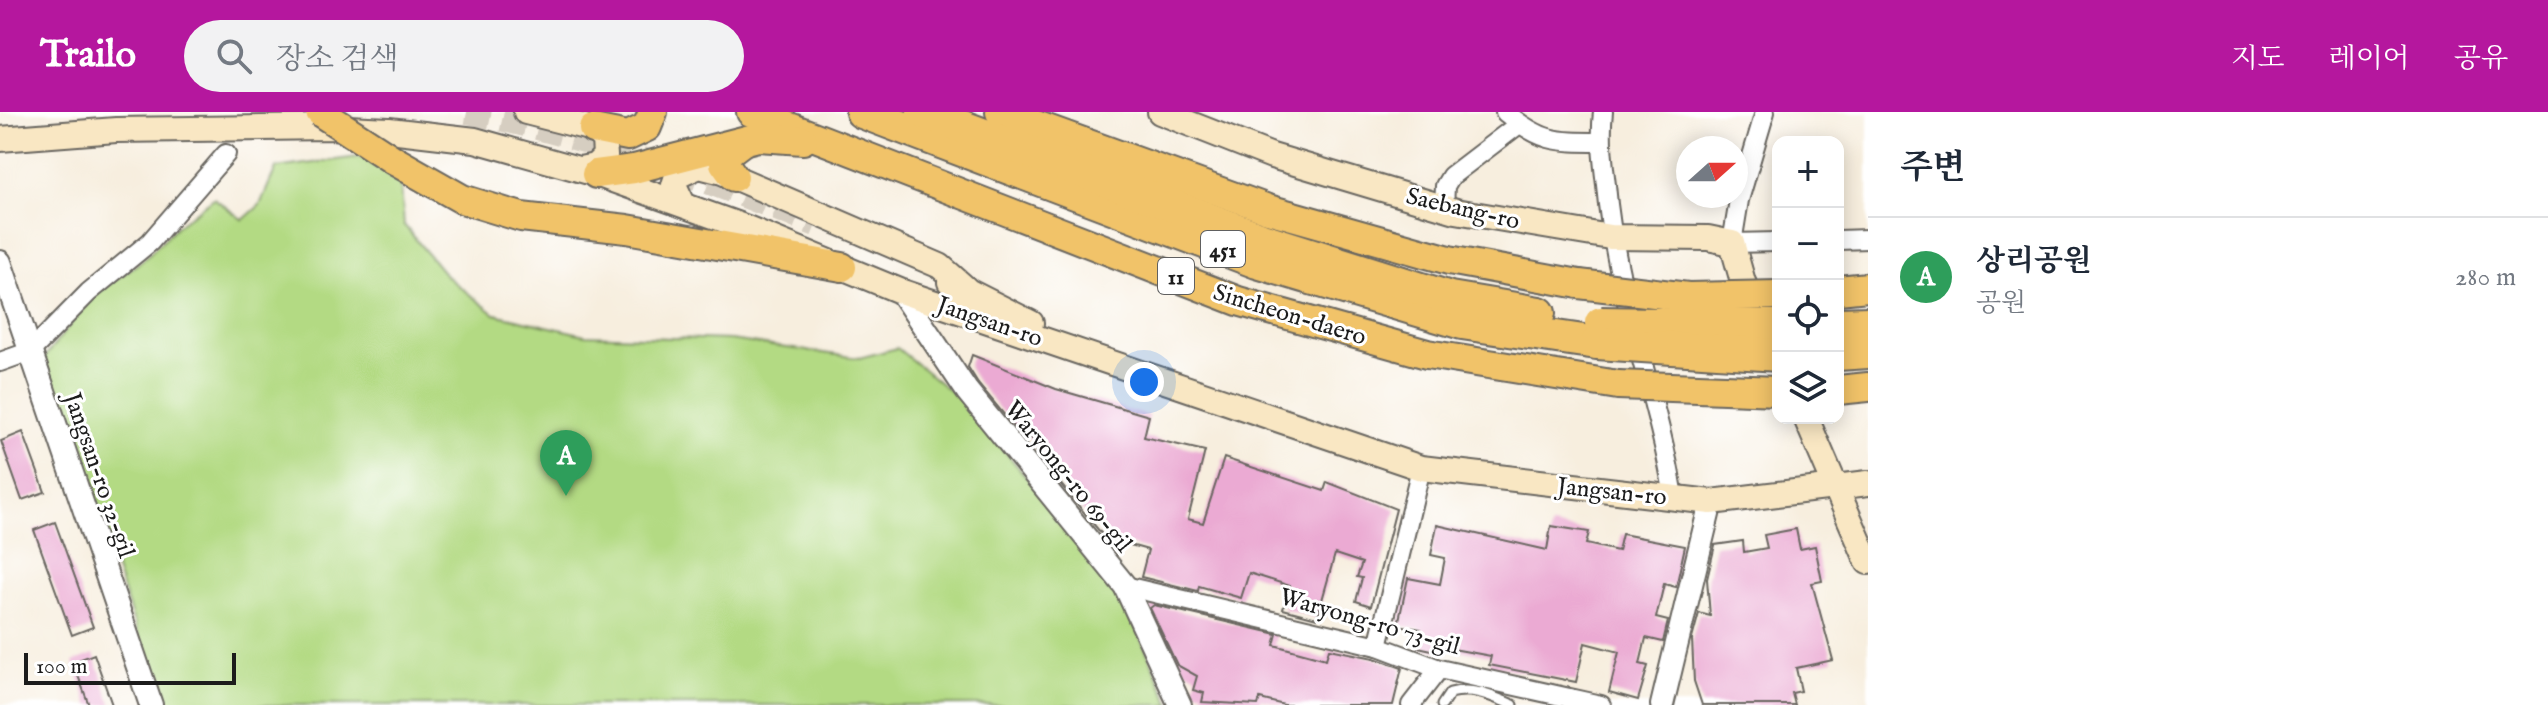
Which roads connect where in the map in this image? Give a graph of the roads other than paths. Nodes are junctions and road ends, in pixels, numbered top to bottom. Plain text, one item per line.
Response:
1 (171, 112) edge
2 (320, 112) edge
3 (526, 112) edge
4 (653, 112) edge
5 (751, 112) edge
6 (862, 112) edge
7 (923, 112) edge
8 (1000, 112) edge
9 (1160, 112) edge
10 (1603, 112) edge
11 (1765, 112) edge
12 (1512, 118) edge
13 (593, 129) junction
14 (116, 130) junction
15 (0, 139) edge
16 (742, 142) junction
17 (832, 142) junction
18 (1601, 142) junction
19 (226, 154) dead end
20 (588, 171) junction
21 (734, 177) junction
22 (683, 204) junction
23 (1444, 208) junction
24 (1610, 237) junction
25 (1868, 239) edge
26 (1844, 240) edge
27 (1772, 242) edge
28 (1732, 243) junction
29 (0, 262) edge
30 (842, 267) junction
31 (933, 274) dead end
32 (1868, 287) edge
33 (965, 288) junction
34 (1844, 289) edge
35 (900, 291) junction
36 (1772, 295) edge
37 (1868, 323) edge
38 (1844, 324) edge
39 (1772, 326) edge
40 (1599, 333) junction
41 (31, 351) junction
42 (1776, 352) edge
43 (1868, 352) edge
44 (1844, 354) edge
45 (1772, 355) edge
46 (1097, 357) junction
47 (0, 362) edge
48 (1868, 387) edge
49 (1844, 389) edge
50 (1772, 391) edge
51 (1809, 424) edge
52 (1421, 468) junction
53 (1868, 483) edge
54 (1838, 487) junction
55 (1674, 497) junction
56 (1711, 502) junction
57 (1868, 562) edge
58 (1125, 586) junction
59 (1378, 646) junction
60 (1439, 669) junction
61 (151, 705) edge
62 (1180, 705) edge
63 (1411, 705) edge
64 (1442, 705) edge
65 (1513, 705) edge
66 (1601, 705) edge
67 (1662, 705) edge

1 - 14 main road
2 - 30 highway, bridge
3 - 13 main road
4 - 13 highway
5 - 17 highway, Sincheon-daero / 11
6 - 40 highway, 451
7 - 40 highway, 451
8 - 36 highway, bridge
9 - 23 main road, Saebang-ro
10 - 18 street
11 - 28 street
12 - 18 street
12 - 23 street
13 - 20 main road
14 - 15 main road
14 - 20 main road, Jangsan-ro
16 - 17 highway
16 - 20 highway
16 - 21 highway
17 - 50 highway, Sincheon-daero / 11, bridge
18 - 24 street
19 - 41 street
20 - 22 main road, Jangsan-ro
21 - 22 main road
21 - 33 main road
22 - 30 main road, Jangsan-ro
23 - 24 main road, Saebang-ro
24 - 28 main road, Saebang-ro
24 - 55 street
25 - 26 street
27 - 28 street, Saebang-ro
28 - 42 main road
29 - 41 street, Jangsan-ro 32-gil
30 - 35 main road, Jangsan-ro
31 - 33 main road
32 - 34 highway
33 - 46 main road
35 - 46 main road, Jangsan-ro
35 - 58 street, Waryong-ro 69-gil
37 - 38 highway
39 - 40 highway, 451, bridge
40 - 45 highway, 451, bridge
41 - 47 street
41 - 61 street, Jangsan-ro 32-gil
43 - 44 highway
46 - 52 main road, Jangsan-ro
48 - 49 highway
51 - 54 main road
52 - 55 main road, Jangsan-ro
52 - 59 street
53 - 54 main road, Jangsan-ro
54 - 56 main road, Jangsan-ro
54 - 57 main road
55 - 56 main road, Jangsan-ro
56 - 67 street
58 - 59 street, Waryong-ro 73-gil
58 - 62 street, Waryong-ro 69-gil
59 - 60 street, Waryong-ro 73-gil
60 - 63 street
60 - 66 street, Waryong-ro 73-gil
64 - 65 lane

